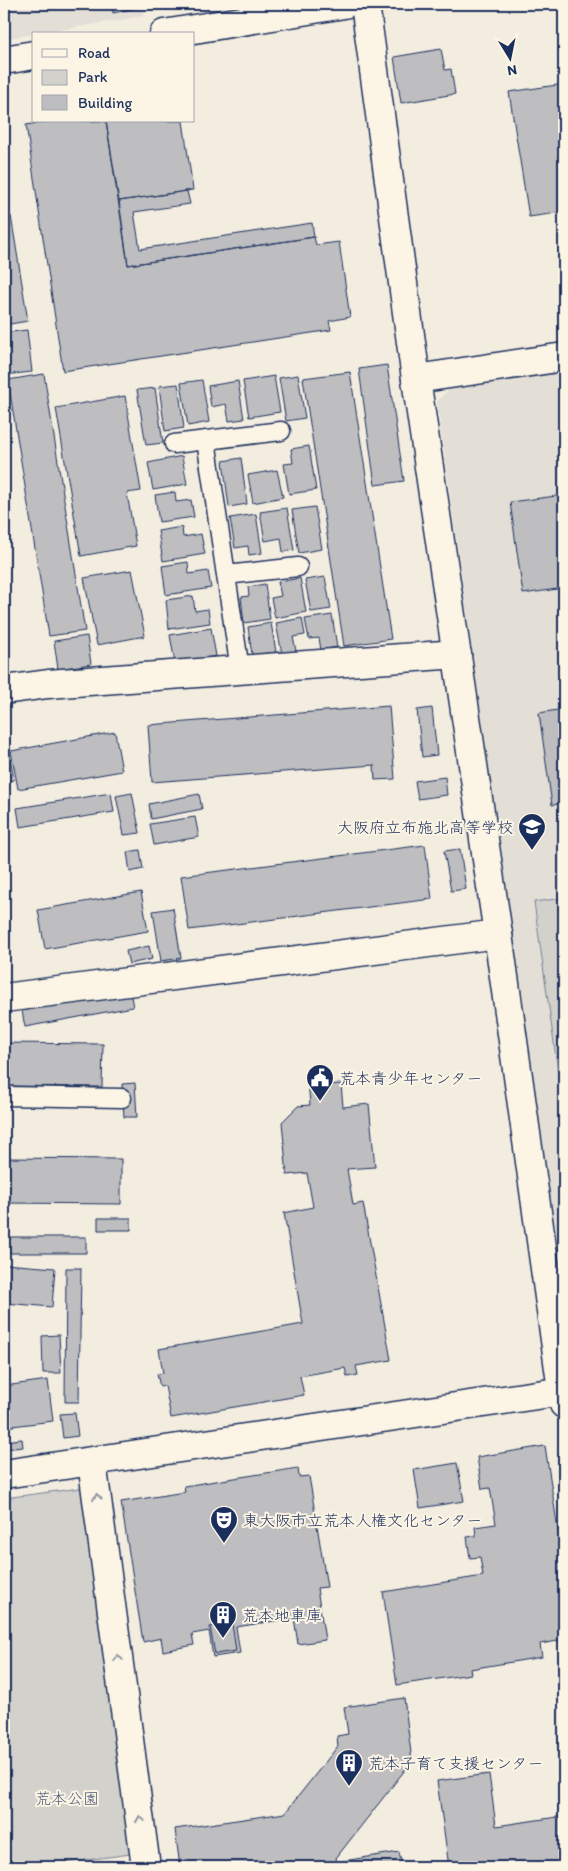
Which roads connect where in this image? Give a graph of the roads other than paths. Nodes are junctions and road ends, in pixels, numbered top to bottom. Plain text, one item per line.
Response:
1 (344, 4) edge
2 (365, 4) edge
3 (176, 32) edge
4 (32, 55) edge
5 (4, 60) edge
6 (564, 357) edge
7 (416, 379) junction
8 (281, 431) dead end
9 (206, 440) junction
10 (174, 444) dead end
11 (298, 567) dead end
12 (226, 575) junction
13 (457, 654) junction
14 (240, 670) junction
15 (4, 690) edge
16 (498, 934) junction
17 (4, 998) edge
18 (4, 1096) edge
19 (122, 1098) dead end
20 (564, 1396) edge
21 (92, 1462) junction
22 (4, 1474) edge
23 (146, 1867) edge

1 - 3 street
2 - 7 street
4 - 5 street
6 - 7 street
7 - 13 street
8 - 9 lane
9 - 10 lane
9 - 12 lane
11 - 12 lane
12 - 14 lane
13 - 14 street
13 - 16 street
14 - 15 street
16 - 17 street
16 - 20 street
18 - 19 lane
20 - 21 street
21 - 22 street
23 -> 21 street

